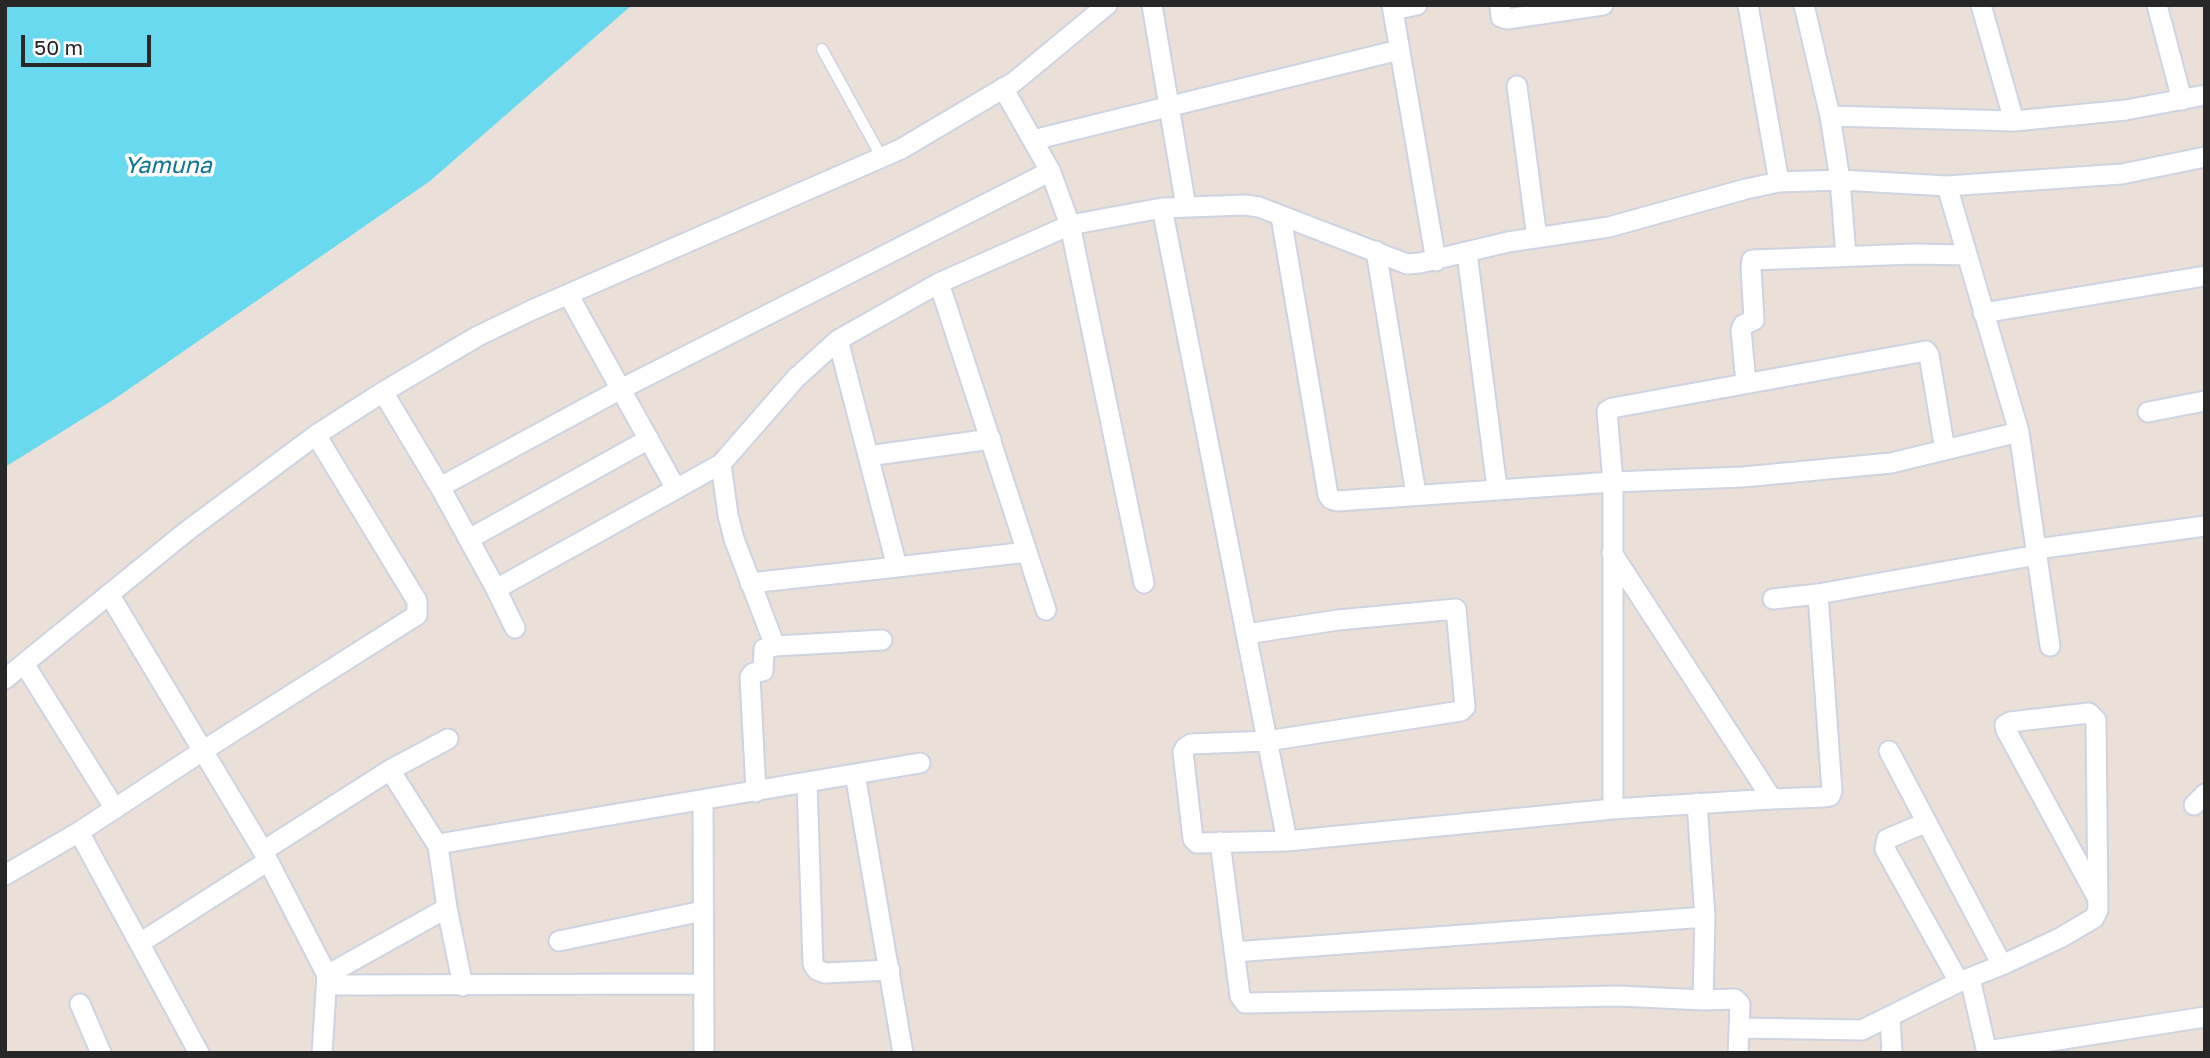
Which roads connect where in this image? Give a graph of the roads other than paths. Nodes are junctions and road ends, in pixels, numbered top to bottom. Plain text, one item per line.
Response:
1 (1107, 5) edge
2 (1152, 5) edge
3 (1417, 5) edge
4 (1500, 5) edge
5 (1603, 5) edge
6 (1748, 5) edge
7 (1804, 5) edge
8 (1981, 5) edge
9 (2157, 5) edge
10 (1392, 8) edge
11 (822, 49) dead end
12 (1399, 50) junction
13 (1517, 86) dead end
14 (1003, 88) junction
15 (2205, 95) edge
16 (2182, 100) junction
17 (1170, 107) junction
18 (1830, 116) junction
19 (2014, 121) junction
20 (1033, 140) junction
21 (882, 158) junction
22 (2205, 158) edge
23 (1049, 170) junction
24 (1840, 180) junction
25 (1779, 182) junction
26 (1947, 186) junction
27 (1186, 207) junction
28 (1162, 208) junction
29 (1281, 217) junction
30 (1070, 225) junction
31 (1537, 238) junction
32 (1376, 251) junction
33 (1467, 253) junction
34 (1846, 256) junction
35 (1967, 256) junction
36 (1436, 261) junction
37 (2205, 276) edge
38 (939, 283) junction
39 (568, 294) junction
40 (1983, 313) junction
41 (838, 340) junction
42 (1746, 383) junction
43 (621, 389) junction
44 (383, 392) junction
45 (2205, 401) edge
46 (2148, 412) dead end
47 (2019, 432) junction
48 (316, 435) junction
49 (649, 439) junction
50 (991, 439) junction
51 (1945, 450) junction
52 (868, 456) junction
53 (721, 464) junction
54 (1613, 482) junction
55 (440, 487) junction
56 (676, 488) junction
57 (1497, 488) junction
58 (1416, 494) junction
59 (2205, 526) edge
60 (469, 539) junction
61 (1027, 552) junction
62 (1611, 552) junction
63 (2037, 552) junction
64 (897, 567) junction
65 (750, 583) junction
66 (1144, 583) dead end
67 (496, 589) junction
68 (109, 594) junction
69 (1818, 594) junction
70 (1773, 599) dead end
71 (1046, 610) dead end
72 (515, 628) dead end
73 (1246, 634) junction
74 (882, 640) dead end
75 (775, 646) junction
76 (2050, 646) dead end
77 (24, 665) junction
78 (5, 679) edge
79 (448, 739) dead end
80 (1268, 741) junction
81 (204, 750) junction
82 (1889, 751) dead end
83 (920, 763) dead end
84 (390, 770) junction
85 (855, 774) junction
86 (807, 783) junction
87 (756, 792) junction
88 (1772, 799) junction
89 (703, 800) junction
90 (1697, 803) junction
91 (1613, 809) junction
92 (115, 810) junction
93 (1925, 822) junction
94 (79, 832) junction
95 (1287, 841) junction
96 (1220, 842) junction
97 (439, 846) junction
98 (266, 856) junction
99 (5, 875) edge
100 (2098, 899) junction
101 (447, 908) junction
102 (703, 911) junction
103 (1705, 916) junction
104 (559, 941) dead end
105 (141, 943) junction
106 (1234, 952) junction
107 (2002, 965) junction
108 (890, 970) junction
109 (327, 980) junction
110 (1964, 980) junction
111 (704, 984) junction
112 (463, 986) junction
113 (1703, 1000) junction
114 (80, 1004) dead end
115 (1890, 1017) junction
116 (2205, 1017) edge
117 (1741, 1028) junction
118 (1987, 1052) edge
119 (101, 1053) edge
120 (199, 1053) edge
121 (322, 1053) edge
122 (704, 1053) edge
123 (903, 1053) edge
124 (1738, 1053) edge
125 (1892, 1053) edge

1 - 14 street
2 - 17 street
3 - 10 street
4 - 5 street
6 - 25 street
7 - 18 street
8 - 19 street
9 - 16 street
10 - 12 street
11 - 21 lane
12 - 17 street
12 - 36 street
13 - 31 street
14 - 20 street
14 - 21 street
15 - 16 street
16 - 19 street
17 - 20 street
17 - 27 street
18 - 19 street
18 - 24 street
20 - 23 street
21 - 39 street
22 - 26 street
23 - 30 street
23 - 43 street
24 - 25 street
24 - 26 street
24 - 34 street
25 - 31 street
26 - 35 street
27 - 28 street
27 - 29 street
28 - 30 street
28 - 73 street
29 - 32 street
29 - 58 street
30 - 38 street
30 - 66 street
31 - 33 street
32 - 36 street
32 - 58 street
33 - 36 street
33 - 57 street
34 - 35 street
34 - 42 street
35 - 40 street
37 - 40 street
38 - 41 street
38 - 50 street
39 - 43 street
39 - 44 street
40 - 47 street
41 - 52 street
41 - 53 street
42 - 51 street
42 - 54 street
43 - 49 street
43 - 55 street
44 - 48 street
44 - 55 street
45 - 46 street
47 - 51 street
47 - 63 street
48 - 68 street
48 - 81 street
49 - 56 street
49 - 60 street
50 - 52 street
50 - 61 street
51 - 54 street
52 - 64 street
53 - 56 street
53 - 65 street
54 - 57 street
54 - 62 street
55 - 60 street
56 - 67 street
57 - 58 street
59 - 63 street
60 - 67 street
61 - 64 street
61 - 71 street
62 - 88 street
62 - 91 street
63 - 69 street
63 - 76 street
64 - 65 street
65 - 75 street
67 - 72 street
68 - 77 street
68 - 81 street
69 - 70 street
69 - 88 street
73 - 80 street
73 - 80 street
74 - 75 street
75 - 87 street
77 - 78 street
77 - 92 street
79 - 84 street
80 - 95 street
80 - 96 street
81 - 92 street
81 - 98 street
82 - 93 street
83 - 85 street
84 - 97 street
84 - 98 street
85 - 86 street
85 - 108 street
86 - 87 street
86 - 108 street
87 - 89 street
88 - 90 street
89 - 97 street
89 - 102 street
90 - 91 street
90 - 103 street
91 - 95 street
92 - 94 street
93 - 107 street
93 - 110 street
94 - 99 street
94 - 105 street
95 - 96 street
96 - 106 street
97 - 101 street
98 - 105 street
98 - 109 street
100 - 100 street
100 - 107 street
101 - 109 street
101 - 112 street
102 - 104 street
102 - 111 street
103 - 106 street
103 - 113 street
105 - 120 street
106 - 113 street
107 - 110 street
108 - 123 street
109 - 112 street
109 - 121 street
110 - 115 street
110 - 118 street
111 - 112 street
111 - 122 street
113 - 117 street
114 - 119 street
115 - 117 street
115 - 125 street
116 - 118 street
117 - 124 street

